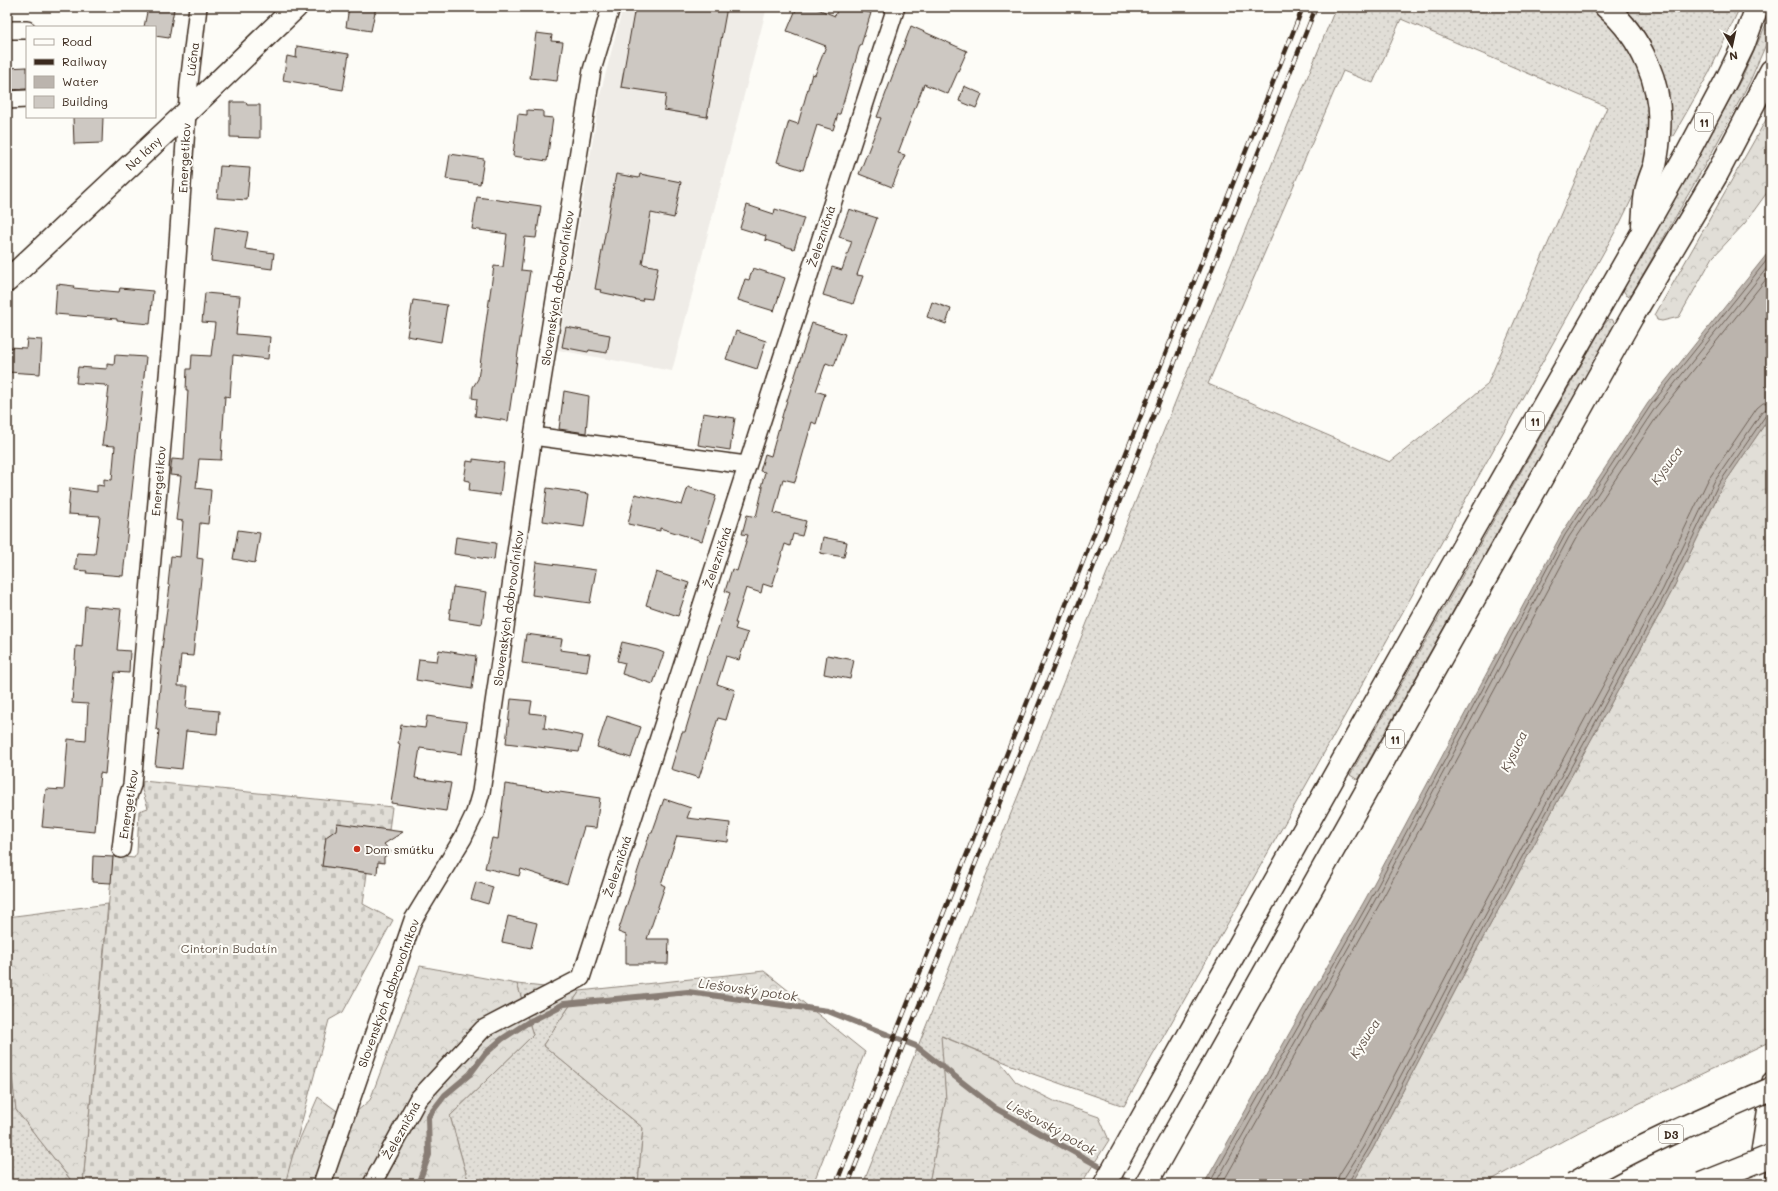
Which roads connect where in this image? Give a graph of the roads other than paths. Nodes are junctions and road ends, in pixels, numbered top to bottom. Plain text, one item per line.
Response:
1 (198, 7) edge
2 (296, 7) edge
3 (611, 7) edge
4 (896, 7) edge
5 (1606, 7) edge
6 (1758, 7) edge
7 (7, 30) edge
8 (26, 30) edge
9 (1771, 71) edge
10 (7, 100) edge
11 (26, 100) edge
12 (187, 112) junction
13 (1642, 232) junction
14 (7, 281) edge
15 (533, 436) junction
16 (746, 465) junction
17 (121, 849) dead end
18 (1771, 1079) edge
19 (1771, 1089) edge
20 (1771, 1156) edge
21 (1148, 1181) edge
22 (322, 1184) edge
23 (372, 1184) edge
24 (1106, 1184) edge
25 (1573, 1184) edge
26 (1701, 1184) edge
27 (1755, 1184) edge

1 - 12 street, Lúčna
2 - 12 main road, Na lány
3 - 15 street, Slovenských dobrovoľníkov
4 - 16 street, Železničná
5 - 13 main road
6 - 13 main road, 11
7 - 8 street
9 - 21 main road, 11
10 - 11 street
12 - 14 main road, Na lány
12 - 17 street, Energetikov
13 - 24 main road, 11
15 - 16 street
15 - 22 street, Slovenských dobrovoľníkov
16 - 23 street, Železničná
18 - 27 street
19 - 25 main road, D3, bridge
20 - 26 main road, bridge

